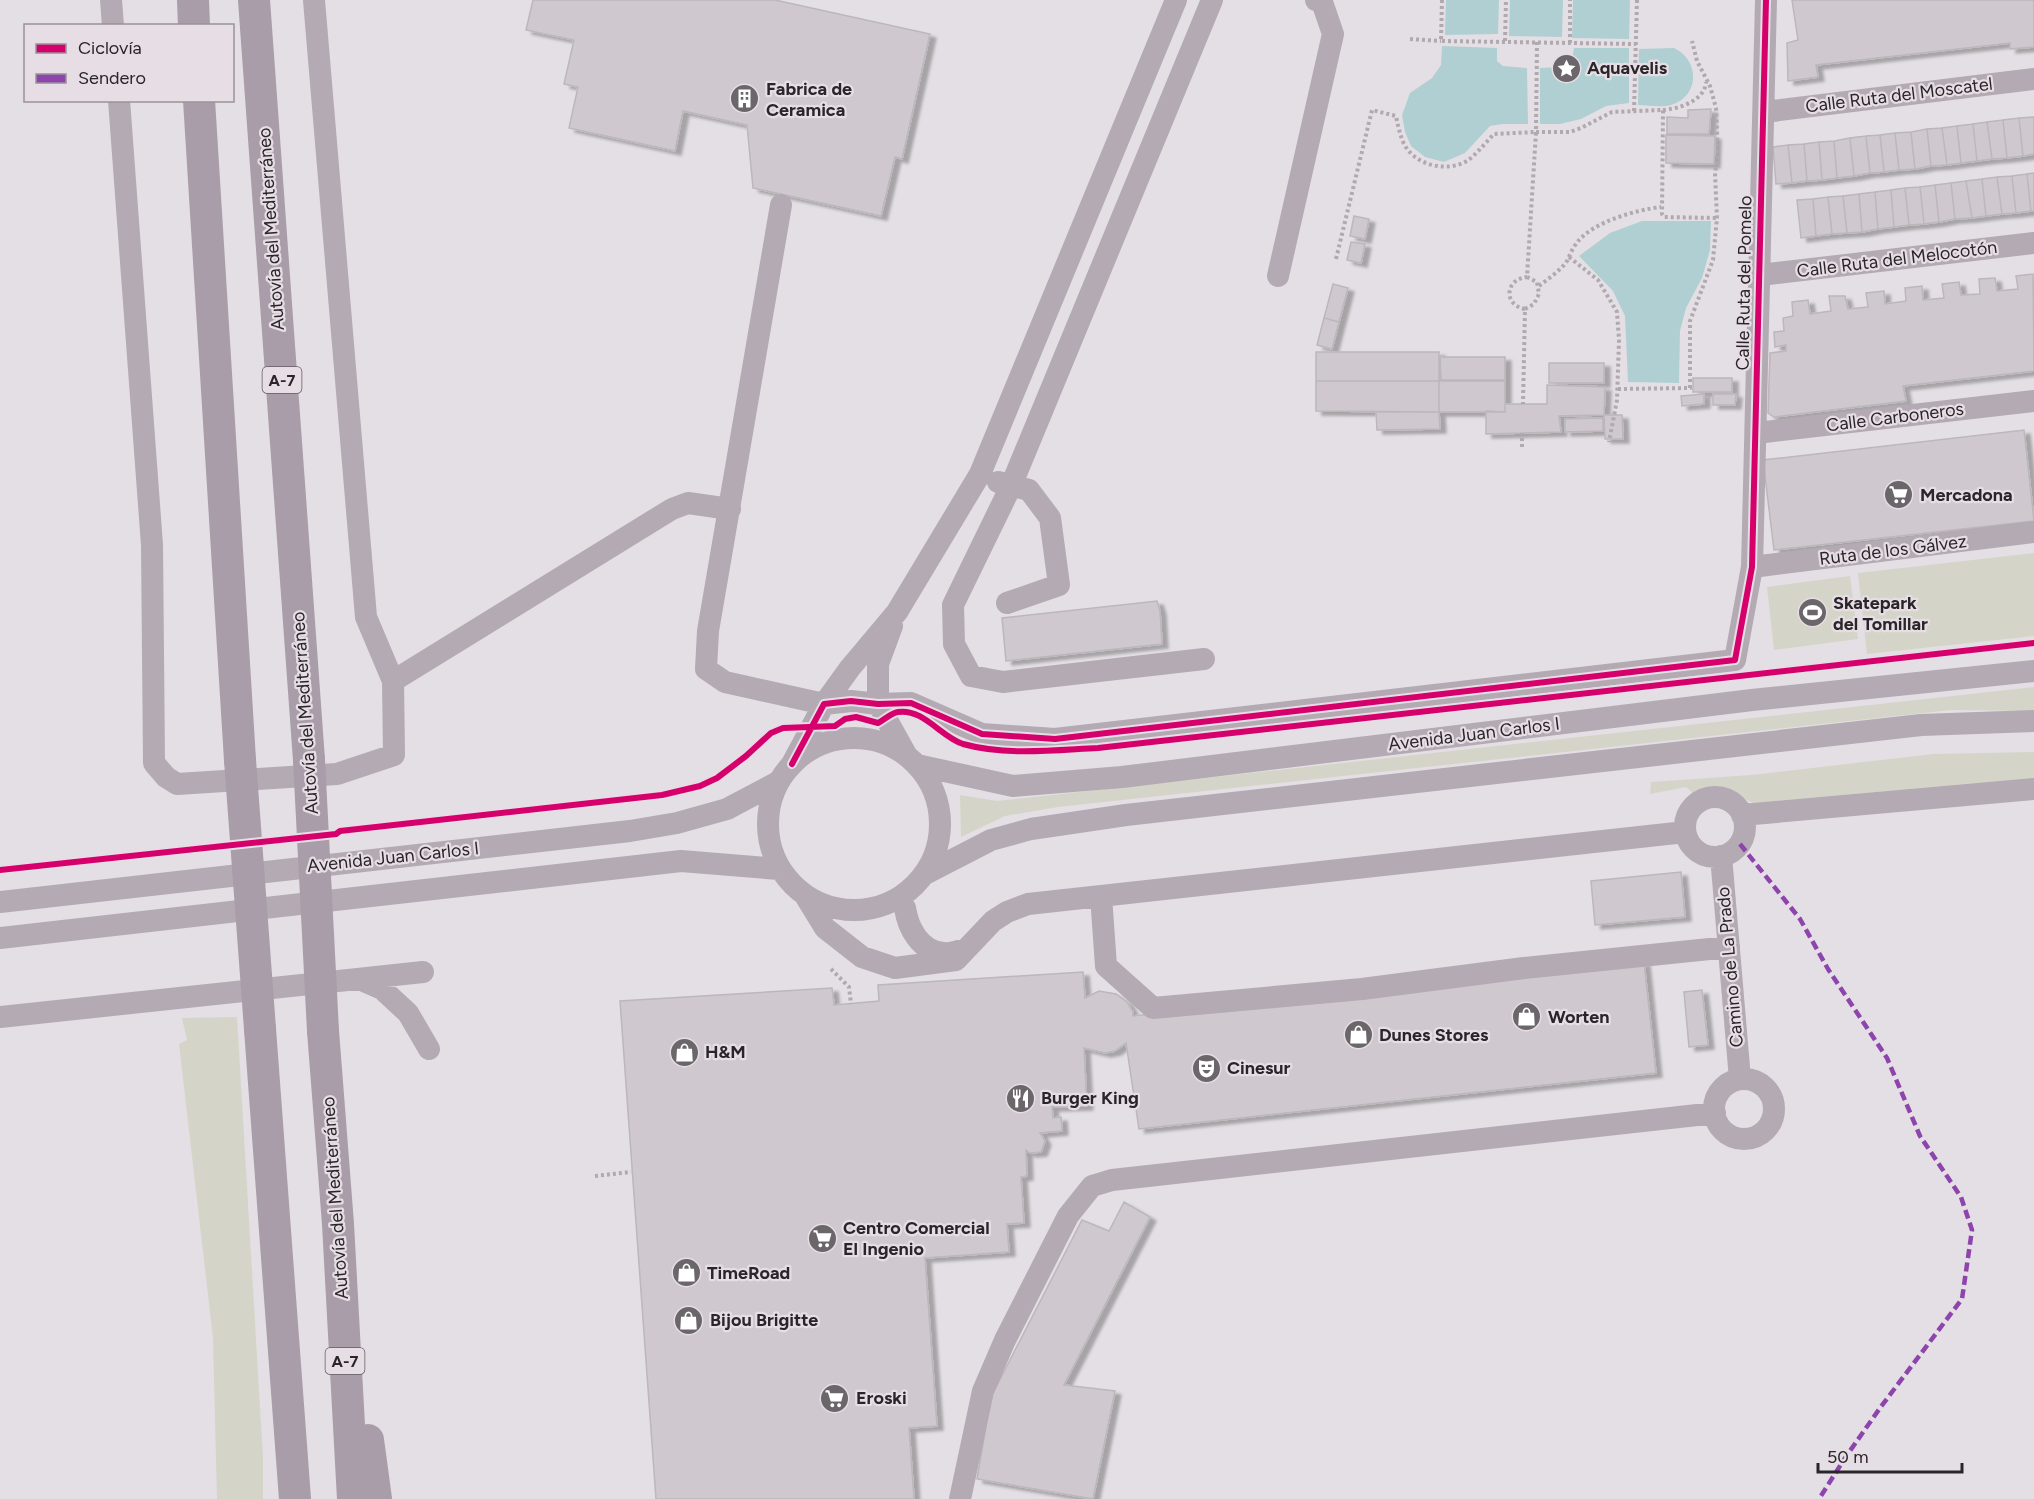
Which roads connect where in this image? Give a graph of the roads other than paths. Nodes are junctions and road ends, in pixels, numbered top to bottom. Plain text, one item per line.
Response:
1 (111, 0) edge
2 (193, 0) edge
3 (254, 0) edge
4 (314, 0) edge
5 (1176, 0) edge
6 (1212, 0) edge
7 (1316, 0) edge
8 (1766, 0) edge
9 (113, 24) edge
10 (194, 24) edge
11 (2034, 79) edge
12 (119, 102) edge
13 (199, 102) edge
14 (1764, 112) junction
15 (781, 205) dead end
16 (2034, 243) edge
17 (1760, 275) junction
18 (1278, 276) dead end
19 (2034, 401) edge
20 (1756, 433) junction
21 (980, 474) junction
22 (1011, 486) junction
23 (730, 509) junction
24 (2034, 532) edge
25 (1752, 567) junction
26 (1007, 603) dead end
27 (897, 612) junction
28 (1204, 659) dead end
29 (2034, 671) edge
30 (393, 681) junction
31 (824, 704) junction
32 (878, 704) junction
33 (2034, 721) edge
34 (912, 761) junction
35 (792, 764) junction
36 (778, 782) junction
37 (2034, 789) edge
38 (1742, 815) junction
39 (1685, 832) junction
40 (1721, 856) junction
41 (779, 869) junction
42 (924, 874) junction
43 (1101, 896) junction
44 (806, 897) junction
45 (0, 902) edge
46 (905, 908) dead end
47 (0, 938) edge
48 (975, 941) junction
49 (1729, 947) junction
50 (423, 972) dead end
51 (358, 979) junction
52 (0, 1017) edge
53 (429, 1049) dead end
54 (1740, 1079) junction
55 (1715, 1113) junction
56 (338, 1224) junction
57 (277, 1273) junction
58 (275, 1499) edge
59 (295, 1499) edge
60 (352, 1499) edge
61 (376, 1499) edge
62 (960, 1499) edge

1 - 9 street
2 - 10 highway
3 - 56 highway, Autovía del Mediterráneo / A-7, bridge
4 - 30 street
5 - 21 street
6 - 22 street
7 - 18 street
8 - 14 street, Calle Ruta del Pomelo
11 - 14 street, Calle Ruta del Moscatel
12 - 30 street
13 - 57 highway, bridge
14 - 17 street, Calle Ruta del Pomelo
15 - 23 street
16 - 17 street, Calle Ruta del Melocotón
17 - 20 street, Calle Ruta del Pomelo
19 - 20 street, Calle Carboneros
20 - 25 street, Calle Ruta del Pomelo
21 - 22 street
21 - 27 street
22 - 26 street
22 - 28 street
23 - 30 street
23 - 31 street
24 - 25 street, Ruta de los Gálvez
25 - 32 street, Calle Ruta del Pomelo
27 - 31 street
27 - 32 street
29 - 34 street, Avenida Juan Carlos I
31 - 32 street
31 - 35 street
32 - 34 street
33 - 42 street
34 - 35 street
34 - 42 street
35 - 36 street
36 - 41 street
36 - 45 street, Avenida Juan Carlos I
37 - 38 street
38 - 39 street
38 - 40 street
39 - 40 street
39 - 43 street
40 - 49 street, Camino de La Prado
41 - 44 street
41 - 47 street
42 - 44 street
43 - 48 street
43 - 49 street
44 - 48 street
46 - 48 street
49 - 54 street, Camino de La Prado
50 - 51 street
51 - 52 street
51 - 53 street
54 - 55 street
54 - 55 street
55 - 62 street
56 - 60 highway, Autovía del Mediterráneo / A-7
56 - 61 highway
57 - 58 highway
57 - 59 highway

